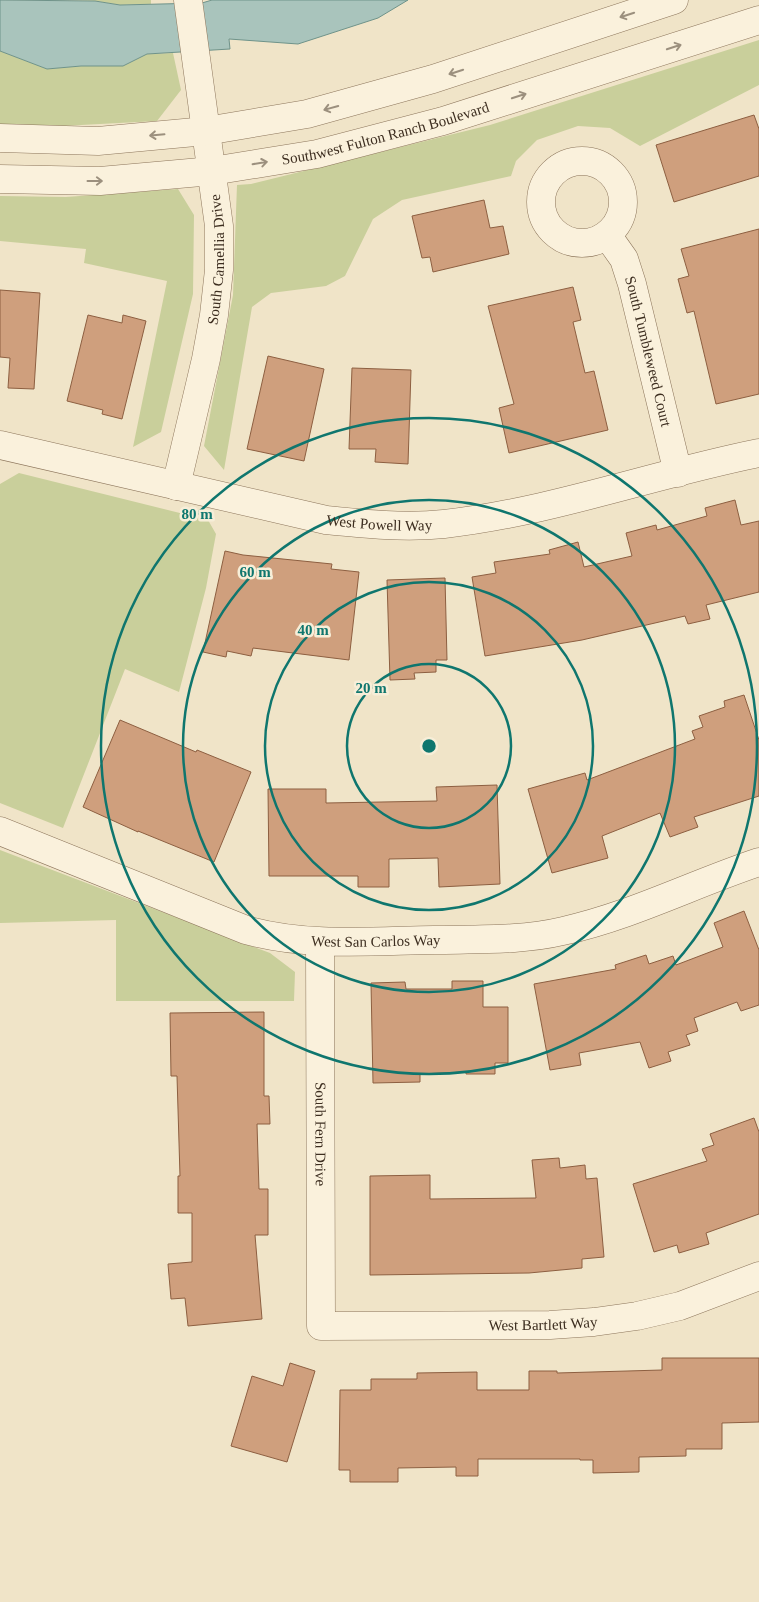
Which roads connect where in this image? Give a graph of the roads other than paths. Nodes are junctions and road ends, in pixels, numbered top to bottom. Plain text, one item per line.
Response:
1 (188, 0) edge
2 (674, 0) edge
3 (759, 20) edge
4 (206, 131) junction
5 (0, 138) edge
6 (212, 171) junction
7 (0, 179) edge
8 (607, 235) dead end
9 (0, 445) edge
10 (759, 453) edge
11 (678, 473) junction
12 (176, 486) junction
13 (0, 831) edge
14 (759, 862) edge
15 (320, 942) junction
16 (759, 1276) edge
17 (321, 1326) joint

1 - 4 street, South Camellia Drive
2 -> 4 street
6 -> 3 street, Southwest Fulton Ranch Boulevard
4 -> 5 street
4 - 6 street, South Camellia Drive
7 -> 6 street, Southwest Fulton Ranch Boulevard
6 - 12 street, South Camellia Drive
8 - 11 street, South Tumbleweed Court
9 - 12 street, West Powell Way
10 - 11 street, West Powell Way
11 - 12 street, West Powell Way
13 - 15 street, West San Carlos Way
14 - 15 street, West San Carlos Way
15 - 17 street, South Fern Drive
16 - 17 street, West Bartlett Way

